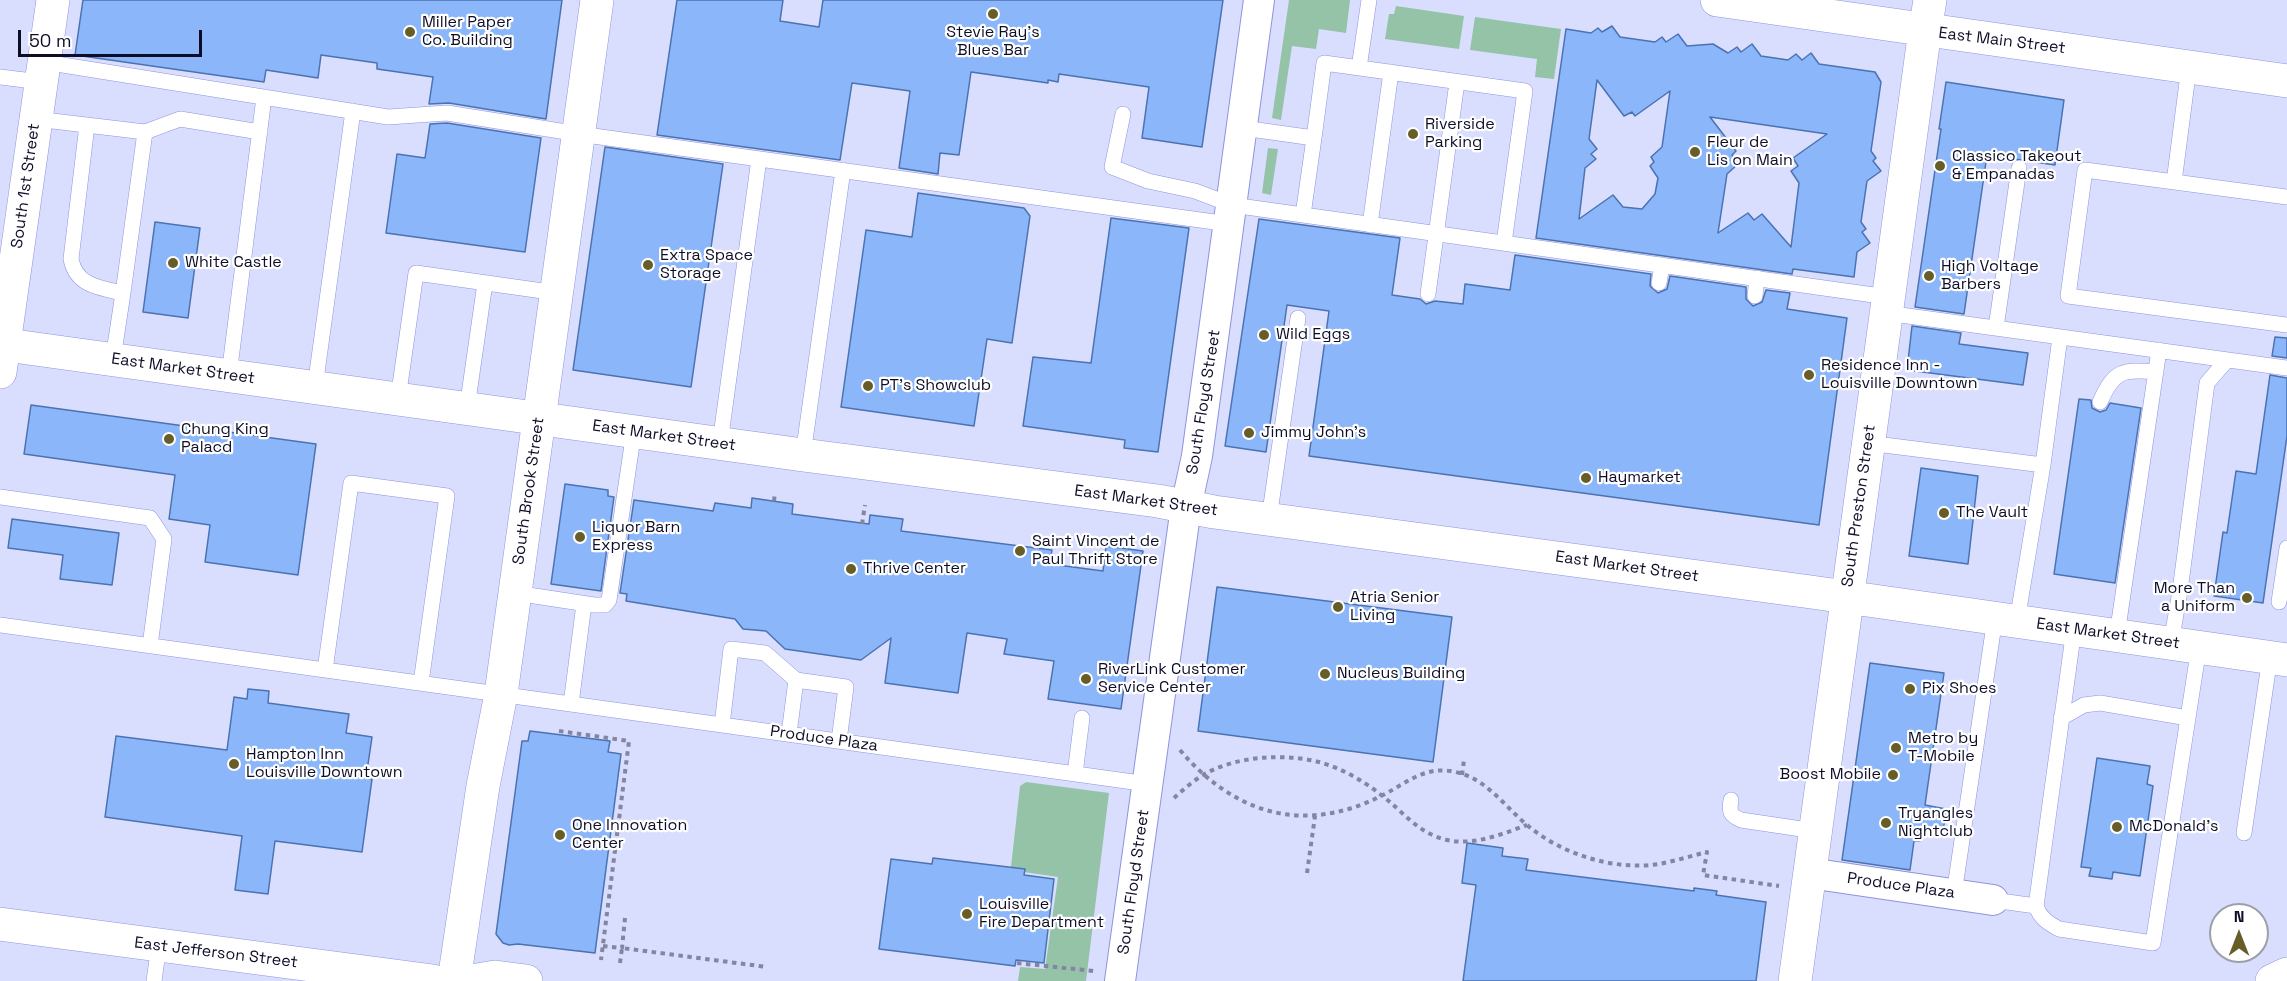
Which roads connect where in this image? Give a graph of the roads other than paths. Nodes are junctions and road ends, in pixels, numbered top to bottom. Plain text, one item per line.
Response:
1 (53, 0) edge
2 (597, 0) edge
3 (1259, 0) edge
4 (1369, 0) edge
5 (1717, 0) edge
6 (1928, 15) edge
7 (2189, 67) junction
8 (1359, 68) junction
9 (42, 72) junction
10 (1391, 72) junction
11 (0, 76) edge
12 (2287, 81) edge
13 (1457, 82) junction
14 (264, 97) junction
15 (353, 111) junction
16 (1123, 114) dead end
17 (36, 119) junction
18 (87, 125) junction
19 (1243, 128) junction
20 (145, 132) junction
21 (260, 132) junction
22 (579, 134) junction
23 (1314, 138) junction
24 (759, 159) junction
25 (2019, 168) dead end
26 (843, 171) junction
27 (2174, 182) junction
28 (2287, 196) edge
29 (1230, 215) junction
30 (1303, 215) junction
31 (1370, 225) junction
32 (1436, 234) junction
33 (1504, 243) junction
34 (1662, 265) junction
35 (1756, 278) junction
36 (485, 283) junction
37 (1659, 283) dead end
38 (123, 293) junction
39 (557, 293) junction
40 (1428, 294) dead end
41 (1755, 296) dead end
42 (1887, 305) junction
43 (1298, 318) dead end
44 (2287, 325) edge
45 (1996, 328) junction
46 (2060, 337) junction
47 (2159, 350) junction
48 (1, 353) edge
49 (113, 359) junction
50 (2227, 360) junction
51 (2287, 368) edge
52 (2156, 372) junction
53 (229, 375) junction
54 (315, 387) junction
55 (398, 399) junction
56 (2100, 402) dead end
57 (467, 408) junction
58 (540, 418) junction
59 (634, 431) junction
60 (720, 443) junction
61 (1868, 443) junction
62 (803, 455) junction
63 (2043, 465) junction
64 (0, 497) edge
65 (1186, 507) junction
66 (1269, 519) junction
67 (2287, 548) edge
68 (515, 593) junction
69 (1847, 597) junction
70 (2279, 602) dead end
71 (584, 604) junction
72 (2006, 619) junction
73 (0, 625) edge
74 (2074, 629) junction
75 (2117, 635) junction
76 (2185, 645) junction
77 (150, 646) junction
78 (2279, 658) edge
79 (325, 670) junction
80 (796, 680) junction
81 (421, 683) junction
82 (501, 694) junction
83 (571, 704) junction
84 (1082, 718) dead end
85 (2061, 718) junction
86 (2188, 718) junction
87 (722, 725) junction
88 (789, 734) junction
89 (839, 741) junction
90 (1075, 774) junction
91 (1148, 784) junction
92 (1731, 800) dead end
93 (1815, 831) junction
94 (2244, 833) dead end
95 (1808, 882) junction
96 (1954, 894) junction
97 (1993, 900) joint
98 (2036, 906) junction
99 (0, 924) edge
100 (159, 945) junction
101 (2287, 974) edge
102 (1108, 976) edge
103 (154, 981) edge
104 (433, 981) edge
105 (454, 981) edge
106 (472, 981) edge
107 (526, 981) edge
108 (1795, 981) edge
109 (2272, 981) edge

1 - 9 main road, South 1st Street
2 - 22 main road, South Brook Street
3 - 19 street, South Floyd Street
4 - 8 lane
5 - 6 main road, East Main Street
6 - 7 main road, East Main Street
6 - 42 main road, South Preston Street
7 - 12 main road, East Main Street
7 - 27 lane
8 - 10 lane
8 - 23 lane
9 - 11 lane
9 - 14 lane
9 - 17 main road, South 1st Street
10 - 13 lane
10 - 31 lane
13 - 32 lane
13 - 33 lane
14 - 15 lane
14 - 21 lane
15 - 22 lane
15 - 54 lane
16 - 29 lane
17 - 18 lane
17 - 48 main road, South 1st Street
18 - 20 lane
18 - 38 lane
19 - 23 lane
19 - 29 street, South Floyd Street
20 - 21 lane
20 - 38 lane
21 - 53 lane
22 - 24 lane
22 - 39 main road, South Brook Street
23 - 30 lane
24 - 26 lane
24 - 60 lane
25 - 45 lane
26 - 29 lane
26 - 62 lane
27 - 28 lane
27 - 44 lane
29 - 30 lane
29 - 65 street, South Floyd Street
30 - 31 lane
31 - 32 lane
32 - 33 lane
32 - 40 lane
33 - 34 lane
34 - 35 lane
34 - 37 lane
35 - 41 lane
35 - 42 lane
36 - 39 lane
36 - 55 lane
36 - 57 lane
38 - 49 lane
39 - 58 main road, South Brook Street
42 - 45 lane
42 - 61 main road, South Preston Street
43 - 66 lane
45 - 46 lane
46 - 47 lane
46 - 63 lane
47 - 50 lane
47 - 52 lane
48 - 49 main road, East Market Street
49 - 53 main road, East Market Street
50 - 51 lane
50 - 76 lane
52 - 56 lane
52 - 75 lane
53 - 54 main road, East Market Street
54 - 55 main road, East Market Street
55 - 57 main road, East Market Street
57 - 58 main road, East Market Street
58 - 59 main road, East Market Street
58 - 68 main road, South Brook Street
59 - 60 main road, East Market Street
59 - 71 lane
60 - 62 main road, East Market Street
61 - 63 lane
61 - 69 main road, South Preston Street
62 - 65 main road, East Market Street
63 - 72 lane
64 - 77 lane
65 - 66 main road, East Market Street
65 - 91 street, South Floyd Street
66 - 69 main road, East Market Street
67 - 70 lane
68 - 71 lane
68 - 82 main road, South Brook Street
69 - 72 main road, East Market Street
69 - 93 main road, South Preston Street
71 - 83 lane
72 - 74 main road, East Market Street
72 - 96 lane
73 - 77 lane, Produce Plaza
74 - 75 main road, East Market Street
74 - 85 lane
75 - 76 main road, East Market Street
76 - 78 main road, East Market Street
76 - 86 lane
77 - 79 lane, Produce Plaza
78 - 94 lane
79 - 81 lane, Produce Plaza
79 - 81 lane
80 - 87 lane
80 - 88 lane
80 - 89 lane
81 - 82 lane, Produce Plaza
82 - 83 lane, Produce Plaza
82 - 105 main road, South Brook Street
83 - 87 lane, Produce Plaza
84 - 90 lane
85 - 86 lane
85 - 98 lane
86 - 98 lane
87 - 88 lane, Produce Plaza
88 - 89 lane, Produce Plaza
89 - 90 lane, Produce Plaza
90 - 91 lane, Produce Plaza
91 - 102 street, South Floyd Street
92 - 93 lane
93 - 95 main road, South Preston Street
95 - 96 street, Produce Plaza
95 - 108 main road, South Preston Street
96 - 97 street, Produce Plaza
97 - 98 lane
99 - 100 main road, East Jefferson Street
100 - 103 lane
100 - 104 main road, East Jefferson Street
101 - 109 main road
106 - 107 main road

